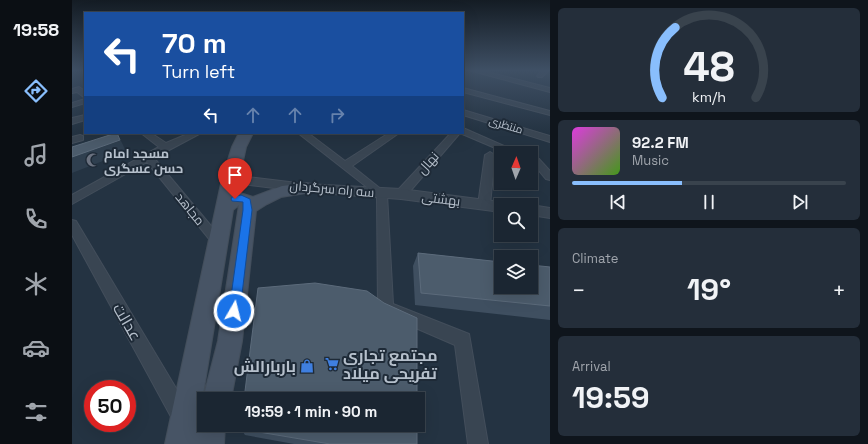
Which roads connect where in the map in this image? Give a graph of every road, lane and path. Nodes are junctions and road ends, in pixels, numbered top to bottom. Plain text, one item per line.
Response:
1 (470, 92) edge
2 (82, 94) edge
3 (72, 105) edge
4 (464, 112) edge
5 (550, 113) edge
6 (84, 117) edge
7 (72, 121) edge
8 (464, 132) edge
9 (146, 134) edge
10 (194, 134) edge
11 (246, 134) edge
12 (303, 134) edge
13 (393, 134) edge
14 (455, 134) edge
15 (550, 139) edge
16 (498, 146) edge
17 (165, 147) junction
18 (490, 155) dead end
19 (148, 157) junction
20 (538, 162) edge
21 (346, 165) junction
22 (538, 166) edge
23 (550, 166) edge
24 (550, 177) edge
25 (230, 179) junction
26 (306, 188) junction
27 (382, 194) junction
28 (400, 194) junction
29 (72, 200) edge
30 (484, 205) junction
31 (494, 206) edge
32 (236, 209) junction
33 (538, 211) edge
34 (550, 213) edge
35 (72, 224) edge
36 (218, 242) junction
37 (219, 392) edge
38 (184, 420) junction
39 (210, 432) edge
40 (180, 444) edge
41 (209, 444) edge
42 (478, 444) edge

1 - 5 street
2 - 3 street
4 - 15 street, منتظری
6 - 7 street
8 - 16 street
9 - 17 street
10 - 17 street
11 - 25 main road
12 - 21 street, سه راه سرگردان
13 - 21 street
14 - 28 street, نهال
17 - 19 street
18 - 30 street
19 - 29 street
19 - 36 street, مجاهد
20 - 23 street
21 - 27 street, سه راه سرگردان
22 - 24 street
25 - 26 street, سه راه سرگردان
25 - 32 main road
26 - 27 street, سه راه سرگردان
26 - 32 main road
27 - 28 street, بهشتی
27 - 42 street
28 - 30 street, بهشتی
30 - 31 street, بهشتی
32 - 36 main road
32 - 37 main road
33 - 34 street
35 - 38 street, عدالت
36 - 38 main road
38 - 40 main road
39 - 41 main road

